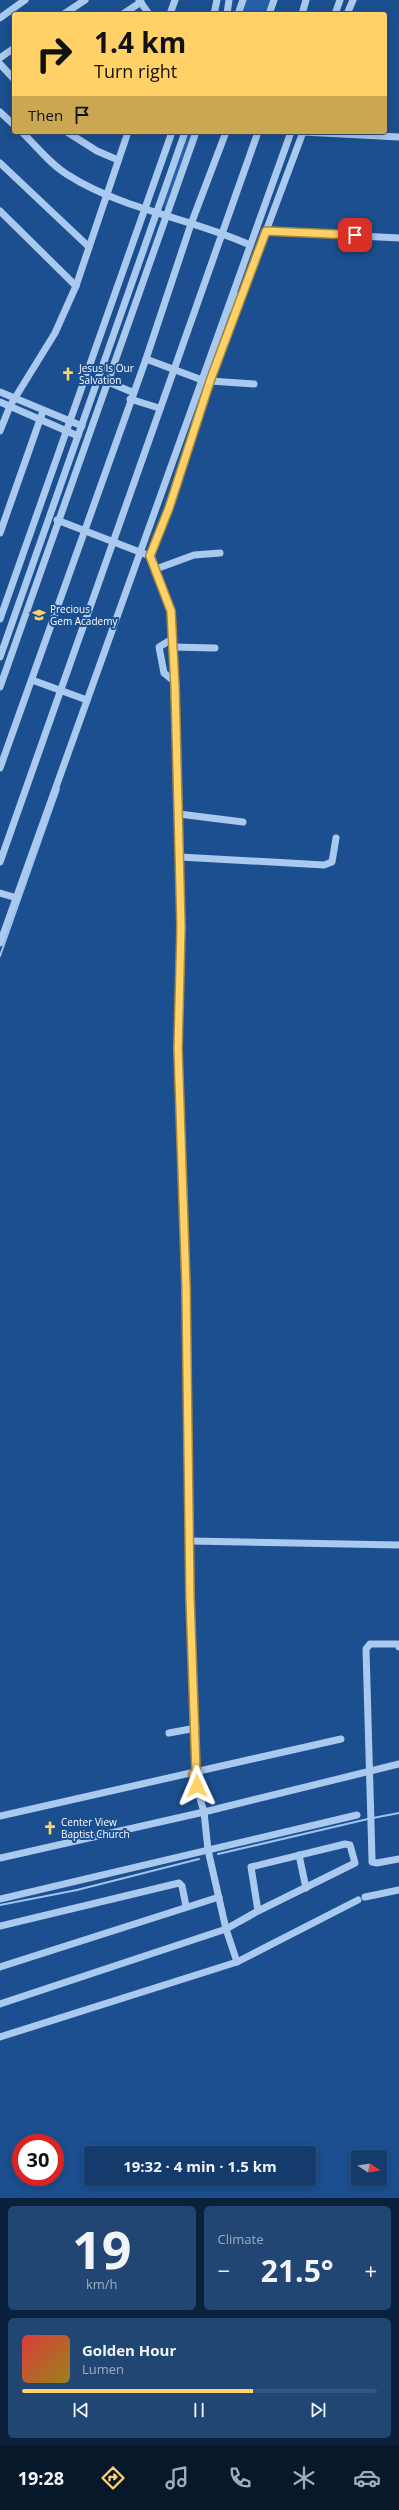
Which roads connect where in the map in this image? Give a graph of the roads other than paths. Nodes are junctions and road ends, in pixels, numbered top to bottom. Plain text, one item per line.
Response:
1 (25, 0) edge
2 (85, 0) edge
3 (175, 0) edge
4 (217, 0) edge
5 (229, 0) edge
6 (243, 0) edge
7 (274, 0) edge
8 (306, 0) edge
9 (339, 0) edge
10 (353, 0) edge
11 (140, 1) edge
12 (67, 12) edge
13 (126, 12) edge
14 (148, 12) edge
15 (171, 12) edge
16 (214, 12) edge
17 (227, 12) edge
18 (239, 12) edge
19 (270, 12) edge
20 (303, 12) edge
21 (336, 12) edge
22 (349, 12) edge
23 (0, 18) edge
24 (12, 49) edge
25 (0, 58) edge
26 (0, 64) edge
27 (12, 77) edge
28 (0, 112) edge
29 (12, 123) edge
30 (24, 134) edge
31 (72, 134) edge
32 (127, 134) edge
33 (171, 134) edge
34 (184, 134) edge
35 (195, 134) edge
36 (225, 134) edge
37 (257, 134) edge
38 (290, 134) edge
39 (302, 134) edge
40 (341, 134) edge
41 (399, 137) edge
42 (118, 160) junction
43 (0, 163) edge
44 (107, 195) junction
45 (144, 208) junction
46 (0, 211) edge
47 (156, 212) junction
48 (166, 216) junction
49 (191, 224) junction
50 (266, 231) junction
51 (222, 232) junction
52 (399, 238) edge
53 (250, 245) junction
54 (89, 247) junction
55 (76, 286) junction
56 (146, 359) junction
57 (173, 368) junction
58 (202, 380) junction
59 (210, 381) junction
60 (108, 382) junction
61 (254, 384) dead end
62 (0, 392) edge
63 (131, 395) junction
64 (15, 397) junction
65 (0, 402) edge
66 (10, 406) junction
67 (159, 408) junction
68 (43, 411) junction
69 (40, 421) junction
70 (70, 421) junction
71 (82, 426) junction
72 (0, 431) edge
73 (66, 431) junction
74 (78, 436) junction
75 (57, 520) junction
76 (84, 531) junction
77 (0, 533) edge
78 (113, 541) junction
79 (141, 553) junction
80 (220, 553) dead end
81 (150, 556) junction
82 (156, 568) junction
83 (0, 619) edge
84 (172, 639) junction
85 (172, 647) junction
86 (216, 648) dead end
87 (0, 657) edge
88 (32, 680) junction
89 (175, 682) junction
90 (0, 687) edge
91 (60, 690) junction
92 (87, 700) junction
93 (0, 768) edge
94 (178, 814) junction
95 (243, 822) dead end
96 (336, 838) dead end
97 (180, 857) junction
98 (0, 862) edge
99 (0, 892) edge
100 (17, 898) junction
101 (0, 943) edge
102 (190, 1541) junction
103 (399, 1545) edge
104 (399, 1647) edge
105 (196, 1728) junction
106 (169, 1733) dead end
107 (341, 1739) dead end
108 (399, 1764) edge
109 (371, 1771) junction
110 (195, 1772) junction
111 (204, 1812) junction
112 (357, 1815) dead end
113 (0, 1816) edge
114 (208, 1849) junction
115 (299, 1855) junction
116 (0, 1858) edge
117 (399, 1859) edge
118 (306, 1888) junction
119 (399, 1890) edge
120 (219, 1897) junction
121 (365, 1897) dead end
122 (0, 1899) edge
123 (358, 1900) dead end
124 (186, 1906) junction
125 (258, 1911) junction
126 (0, 1926) edge
127 (226, 1930) junction
128 (237, 1962) junction
129 (0, 1967) edge
130 (0, 2004) edge
131 (0, 2037) edge

1 - 23 street
2 - 12 street
3 - 15 street
4 - 16 street
5 - 17 street
6 - 18 street
7 - 19 street
8 - 20 street
9 - 21 street
10 - 22 street
11 - 13 street
11 - 14 street
24 - 25 street
26 - 27 street
28 - 29 street
30 - 44 street
31 - 42 street
32 - 42 street
33 - 45 street
34 - 47 street
35 - 48 street
36 - 49 street
37 - 51 street
38 - 53 street
39 - 50 street
40 - 41 street
42 - 44 street
43 - 54 street
44 - 45 street
44 - 54 street
45 - 47 street
45 - 70 street
46 - 55 street
47 - 48 street
47 - 71 street
48 - 49 street
48 - 60 street
49 - 51 street
49 - 56 street
50 - 52 street
50 - 59 street
51 - 53 street
51 - 57 street
53 - 58 street
54 - 55 street
55 - 64 street
56 - 57 street
56 - 63 street
57 - 58 street
57 - 67 street
58 - 79 street
59 - 61 street
59 - 81 street
60 - 63 street
60 - 75 street
62 - 64 street
63 - 67 street
63 - 76 street
64 - 66 street
64 - 68 street
65 - 66 street
66 - 69 street
66 - 72 street
67 - 78 street
68 - 69 street
68 - 70 street
69 - 73 street
69 - 77 street
70 - 71 street
70 - 73 street
71 - 74 street
73 - 74 street
73 - 83 street
74 - 87 street
75 - 76 street
75 - 90 street
76 - 78 street
76 - 88 street
78 - 79 street
78 - 91 street
79 - 81 street
79 - 92 street
80 - 82 street
81 - 82 street
82 - 84 street
84 - 85 street
84 - 89 street
85 - 86 street
85 - 89 street
88 - 91 street
88 - 93 street
89 - 94 street
91 - 92 street
91 - 98 street
92 - 100 street
94 - 95 street
94 - 97 street
96 - 97 street
97 - 102 street
99 - 100 street
100 - 101 street
102 - 103 street
102 - 105 street
104 - 109 street
105 - 106 street
105 - 110 street
107 - 110 street
108 - 109 street
109 - 111 street
109 - 117 street
110 - 111 street
110 - 113 street
111 - 114 street
111 - 116 street
112 - 114 street
114 - 120 street
114 - 122 street
115 - 118 street
115 - 118 street
115 - 125 street
118 - 125 street
119 - 121 street
120 - 124 street
120 - 127 street
123 - 128 street
124 - 126 street
124 - 129 street
125 - 127 street
127 - 128 street
127 - 130 street
128 - 131 street

